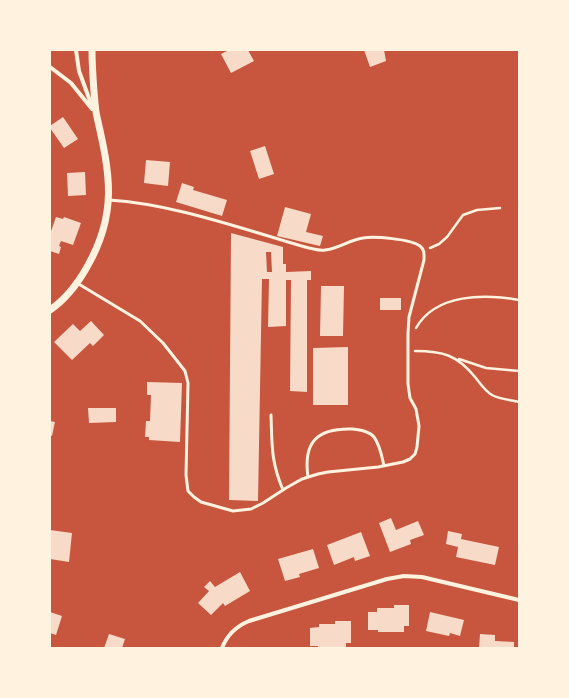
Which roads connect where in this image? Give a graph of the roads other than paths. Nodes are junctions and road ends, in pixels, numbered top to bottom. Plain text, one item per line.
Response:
1 (76, 50) edge
2 (92, 50) edge
3 (50, 67) edge
4 (96, 116) junction
5 (109, 200) junction
6 (77, 283) junction
7 (50, 310) edge
8 (271, 415) dead end
9 (384, 466) junction
10 (308, 477) junction
11 (283, 490) junction
12 (519, 600) edge
13 (222, 648) edge

1 - 4 street
2 - 4 street
3 - 4 street
4 - 5 street
5 - 6 street
5 - 9 lane
6 - 7 street
6 - 11 lane
8 - 11 lane
9 - 10 lane
9 - 10 lane
10 - 11 lane
12 - 13 street

